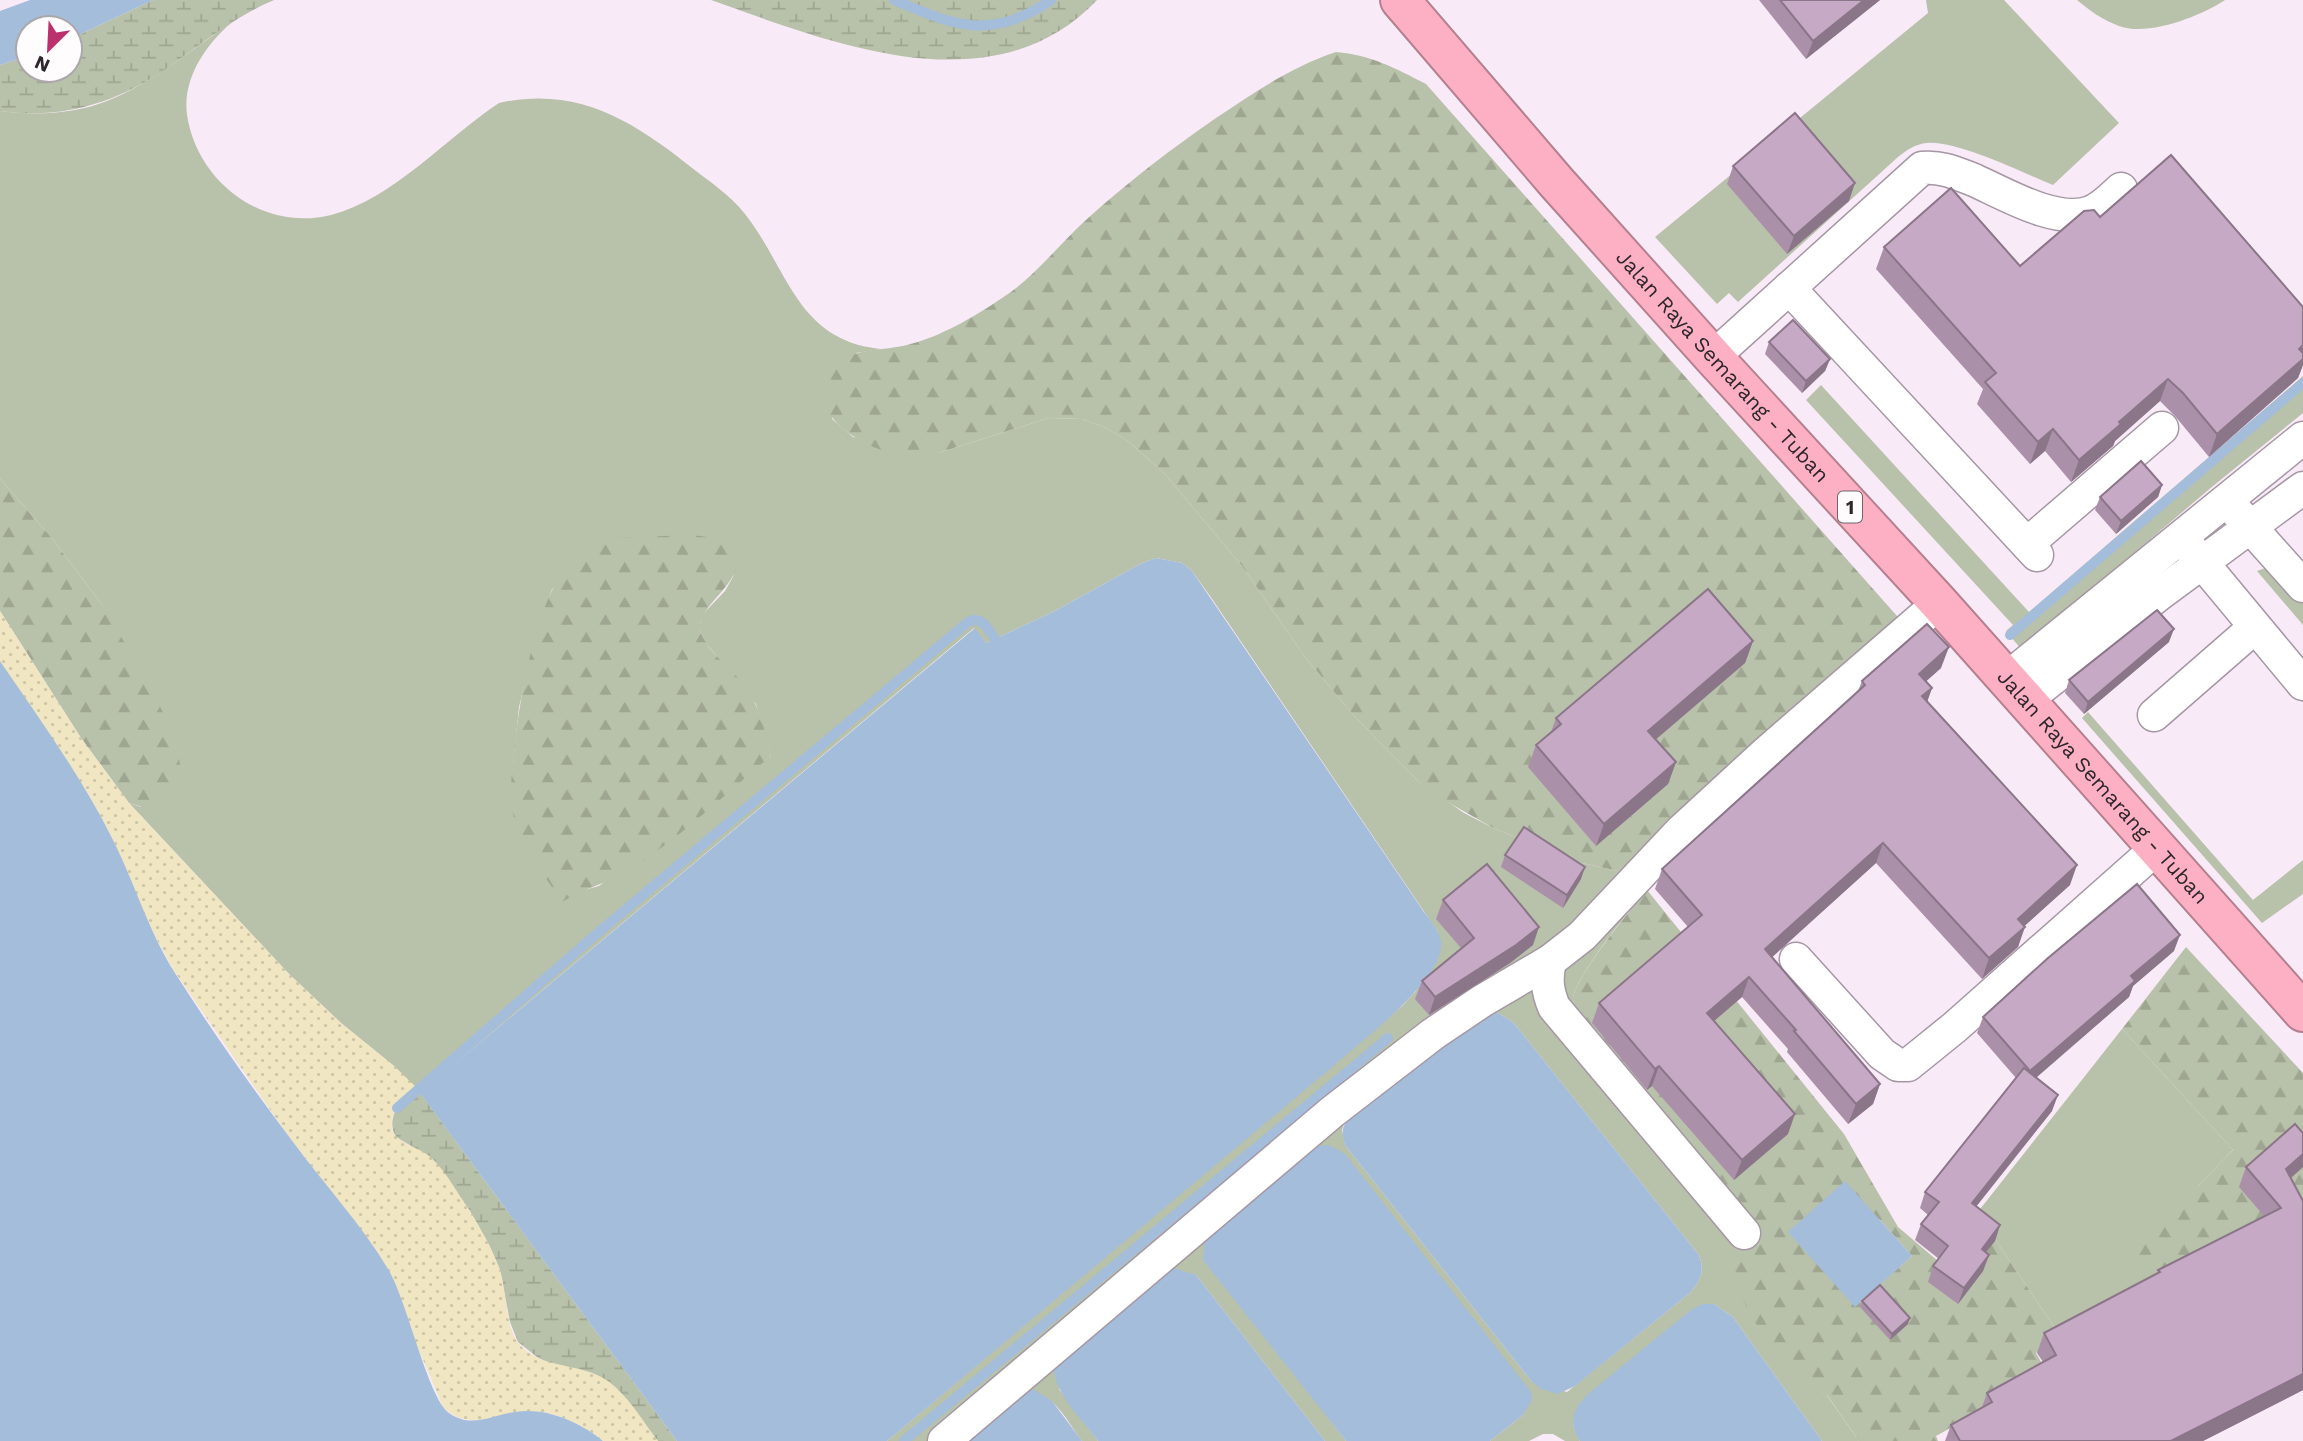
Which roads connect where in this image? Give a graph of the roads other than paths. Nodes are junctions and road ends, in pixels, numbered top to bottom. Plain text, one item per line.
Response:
1 (1399, 0) edge
2 (2120, 189) dead end
3 (1789, 288) junction
4 (1713, 357) junction
5 (2162, 428) dead end
6 (2303, 438) edge
7 (2303, 488) edge
8 (2226, 500) junction
9 (2250, 527) junction
10 (2181, 538) junction
11 (2202, 562) junction
12 (2303, 586) edge
13 (1939, 603) junction
14 (2255, 626) junction
15 (2303, 684) edge
16 (2016, 689) junction
17 (2154, 715) dead end
18 (2157, 848) junction
19 (1796, 958) dead end
20 (1550, 961) junction
21 (2303, 1012) edge
22 (1744, 1233) dead end
23 (944, 1441) edge

1 - 4 highway, Jalan Raya Semarang - Tuban / 1
2 - 3 lane
3 - 4 lane
3 - 5 lane
4 - 13 highway, Jalan Raya Semarang - Tuban / 1
6 - 8 lane
7 - 9 lane
8 - 9 lane
8 - 10 lane
9 - 11 lane
9 - 12 lane
10 - 11 lane
10 - 16 lane
11 - 14 lane
11 - 16 lane
13 - 16 highway, Jalan Raya Semarang - Tuban / 1
13 - 20 lane
14 - 15 lane
14 - 17 lane
16 - 18 highway, Jalan Raya Semarang - Tuban / 1
18 - 19 lane
18 - 21 highway, Jalan Raya Semarang - Tuban / 1
20 - 22 lane
20 - 23 lane

